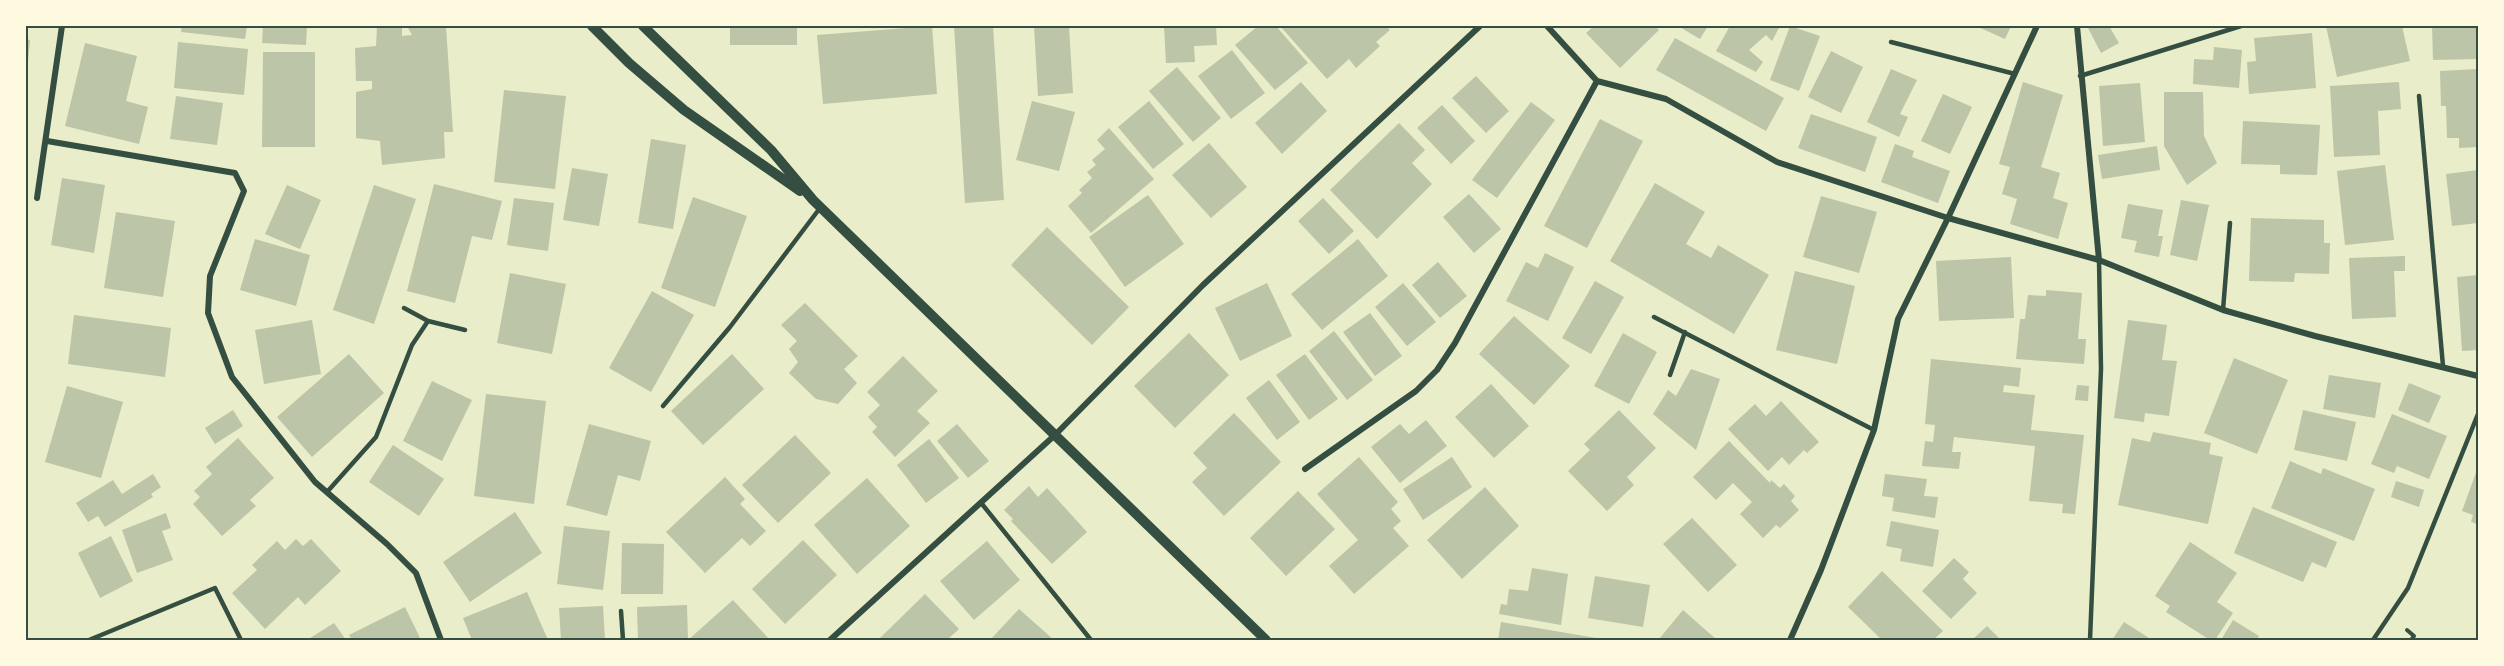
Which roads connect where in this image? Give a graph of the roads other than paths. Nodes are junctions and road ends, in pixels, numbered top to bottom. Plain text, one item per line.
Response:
1 (62, 26) edge
2 (592, 26) edge
3 (643, 26) edge
4 (1480, 26) edge
5 (1548, 26) edge
6 (2037, 26) edge
7 (2077, 26) edge
8 (2241, 26) edge
9 (1891, 42) dead end
10 (2015, 74) junction
11 (2080, 76) junction
12 (1597, 81) junction
13 (2419, 96) dead end
14 (47, 141) junction
15 (38, 198) dead end
16 (817, 204) junction
17 (1948, 218) junction
18 (2230, 223) dead end
19 (2099, 260) junction
20 (404, 308) dead end
21 (2223, 310) junction
22 (1654, 317) dead end
23 (428, 321) junction
24 (465, 330) dead end
25 (1685, 332) junction
26 (2443, 366) junction
27 (1670, 375) dead end
28 (2478, 376) edge
29 (663, 406) dead end
30 (2478, 414) edge
31 (1874, 430) junction
32 (1055, 435) junction
33 (1305, 469) dead end
34 (327, 492) junction
35 (982, 504) junction
36 (621, 611) dead end
37 (89, 640) edge
38 (241, 640) edge
39 (441, 640) edge
40 (623, 640) edge
41 (830, 640) edge
42 (1091, 640) edge
43 (1266, 640) edge
44 (1790, 640) edge
45 (2090, 640) edge
46 (2373, 640) edge

1 - 14 street
2 - 16 street
3 - 16 street
4 - 32 street
5 - 12 street
6 - 10 street
7 - 11 street
8 - 11 lane
9 - 10 lane
10 - 17 street
11 - 19 street
12 - 17 street
12 - 33 street
13 - 26 lane
14 - 15 street
14 - 34 street
16 - 29 lane
16 - 32 street
17 - 19 street
17 - 31 street
18 - 21 lane
19 - 21 street
19 - 45 lane
20 - 23 lane
21 - 26 street
22 - 25 lane
23 - 24 lane
23 - 34 lane
25 - 27 lane
25 - 31 lane
26 - 28 street
30 - 46 lane
31 - 44 street
32 - 35 street
32 - 43 street
34 - 39 street
35 - 41 street
35 - 42 lane
36 - 40 lane
37 - 38 lane

